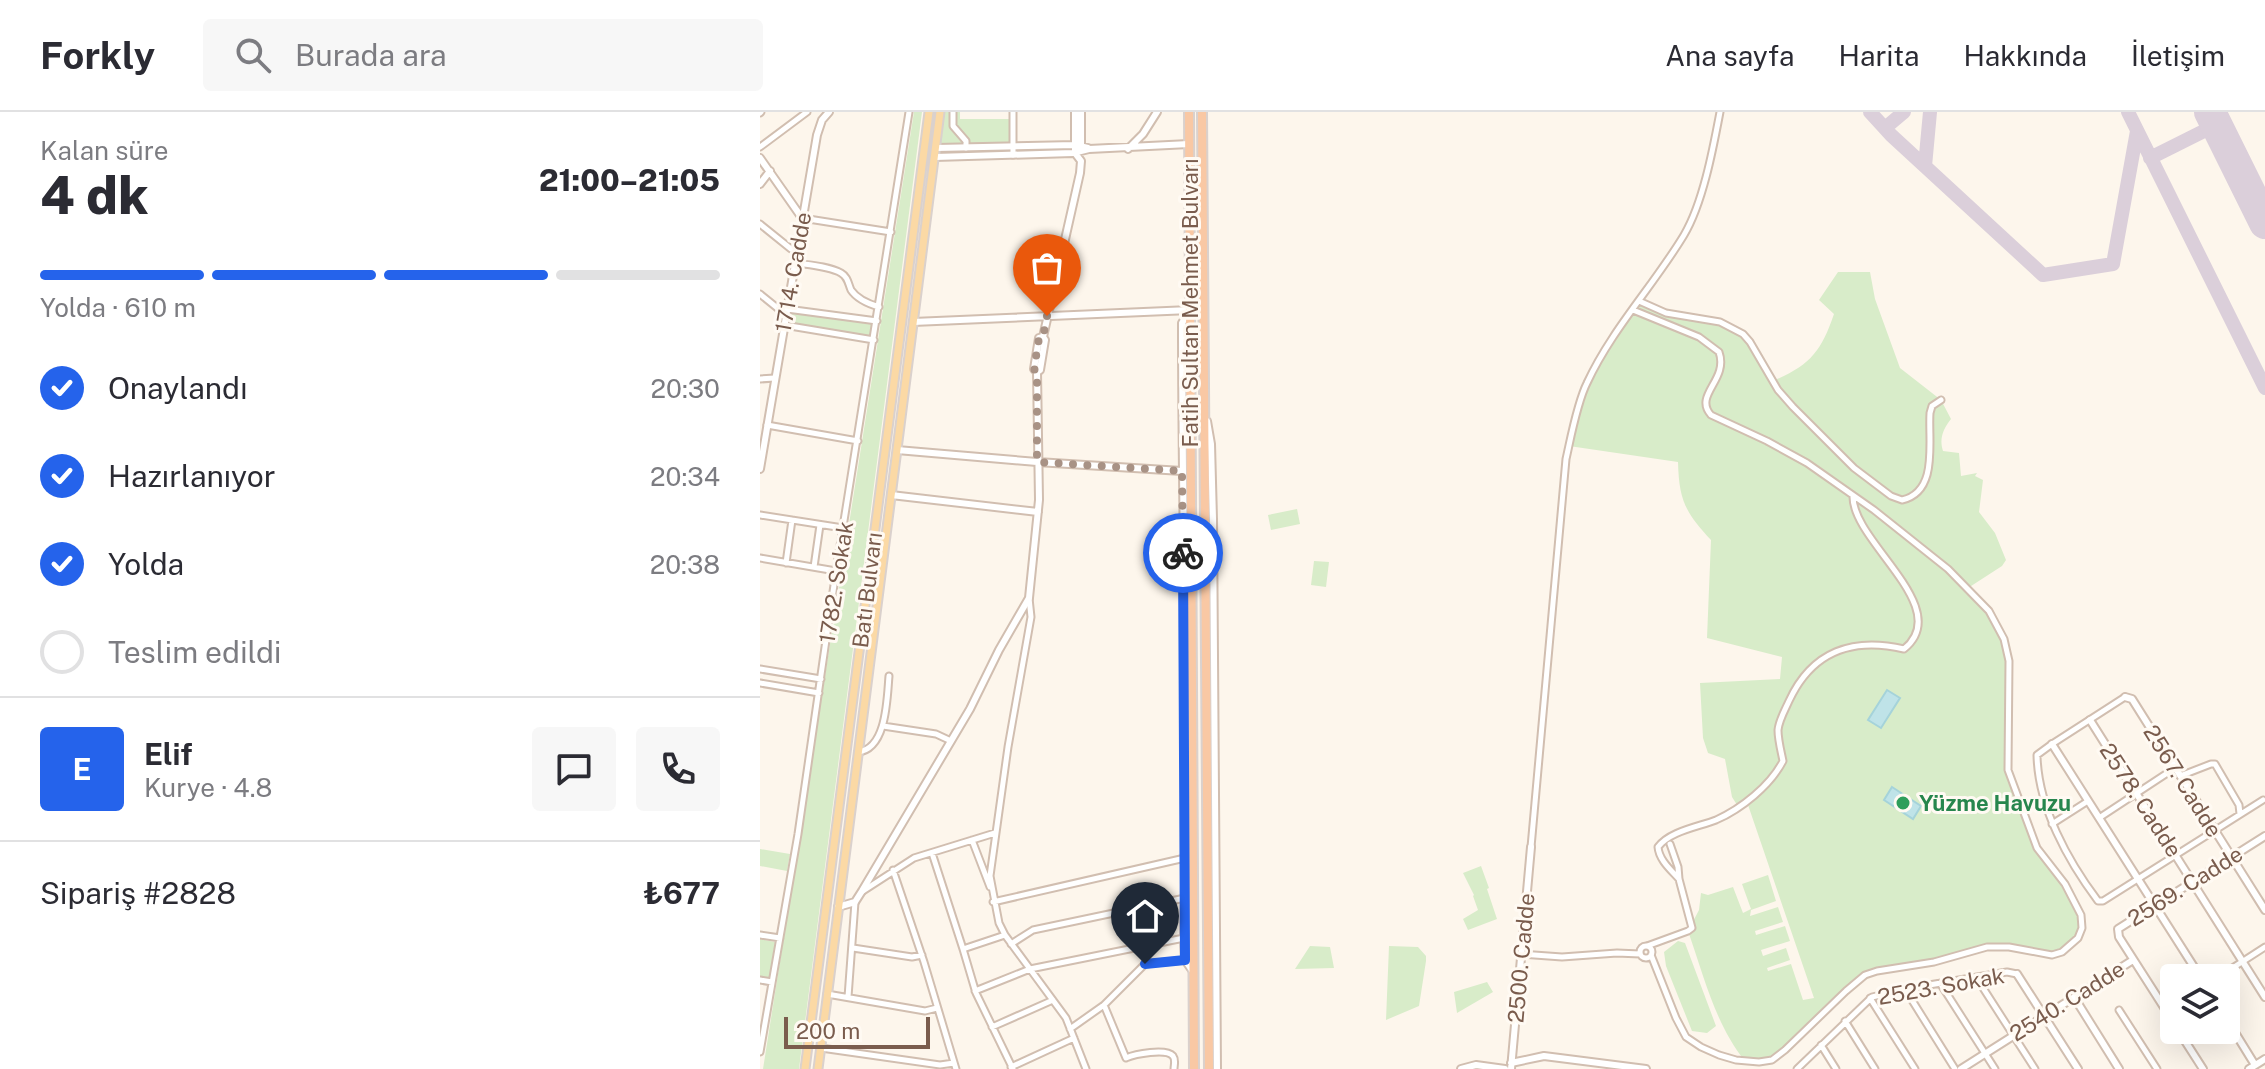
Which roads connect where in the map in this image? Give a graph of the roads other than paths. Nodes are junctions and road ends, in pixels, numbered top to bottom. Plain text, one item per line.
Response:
1 (807, 112) edge
2 (829, 112) edge
3 (909, 112) edge
4 (929, 112) edge
5 (940, 112) edge
6 (953, 112) edge
7 (1013, 112) edge
8 (1075, 112) edge
9 (1081, 112) edge
10 (1157, 112) edge
11 (1189, 112) edge
12 (1202, 112) edge
13 (1720, 112) edge
14 (952, 121) junction
15 (937, 137) junction
16 (1189, 144) junction
17 (760, 147) edge
18 (966, 148) junction
19 (1080, 149) junction
20 (1128, 149) junction
21 (1012, 151) junction
22 (935, 153) junction
23 (760, 158) edge
24 (770, 171) junction
25 (760, 184) edge
26 (802, 218) junction
27 (760, 224) edge
28 (891, 232) junction
29 (791, 249) dead end
30 (795, 263) junction
31 (760, 294) edge
32 (1638, 301) junction
33 (879, 307) junction
34 (1190, 310) junction
35 (1633, 310) junction
36 (786, 312) junction
37 (1047, 316) junction
38 (877, 321) junction
39 (913, 322) junction
40 (784, 325) junction
41 (874, 340) junction
42 (775, 378) junction
43 (760, 379) edge
44 (1941, 400) dead end
45 (1204, 404) junction
46 (767, 425) junction
47 (858, 441) junction
48 (897, 450) junction
49 (1037, 462) junction
50 (760, 469) edge
51 (1182, 471) junction
52 (1191, 481) junction
53 (891, 495) junction
54 (1853, 497) junction
55 (1038, 512) junction
56 (760, 515) edge
57 (1183, 515) junction
58 (792, 520) junction
59 (820, 525) junction
60 (843, 528) junction
61 (760, 558) edge
62 (786, 563) junction
63 (814, 567) junction
64 (836, 571) junction
65 (1029, 598) junction
66 (760, 669) edge
67 (889, 676) dead end
68 (821, 679) junction
69 (760, 683) edge
70 (819, 693) junction
71 (2125, 697) joint
72 (2090, 720) junction
73 (883, 726) junction
74 (951, 741) junction
75 (2052, 744) junction
76 (858, 752) junction
77 (2175, 768) junction
78 (2180, 776) junction
79 (2137, 794) junction
80 (2263, 800) edge
81 (2088, 801) junction
82 (2240, 815) junction
83 (2099, 818) junction
84 (2052, 824) junction
85 (2215, 831) junction
86 (995, 833) junction
87 (2265, 837) edge
88 (972, 840) junction
89 (1670, 844) dead end
90 (1531, 847) joint
91 (932, 853) junction
92 (2176, 855) junction
93 (2231, 857) junction
94 (1185, 858) junction
95 (893, 870) junction
96 (1679, 879) junction
97 (2138, 879) junction
98 (2193, 881) junction
99 (862, 891) junction
100 (992, 891) junction
101 (1185, 898) junction
102 (855, 902) junction
103 (993, 902) junction
104 (2155, 905) junction
105 (838, 907) junction
106 (2265, 910) edge
107 (760, 935) edge
108 (1005, 935) junction
109 (780, 938) junction
110 (1184, 938) junction
111 (1011, 944) junction
112 (2265, 947) edge
113 (853, 948) junction
114 (963, 949) junction
115 (1648, 951) junction
116 (1617, 953) junction
117 (1521, 954) junction
118 (922, 955) junction
119 (1185, 960) junction
120 (2133, 960) junction
121 (2243, 961) junction
122 (2192, 964) edge
123 (2238, 964) edge
124 (1030, 969) junction
125 (1194, 972) junction
126 (2017, 974) joint
127 (1976, 977) junction
128 (760, 980) edge
129 (772, 982) junction
130 (1940, 983) junction
131 (1905, 989) junction
132 (975, 991) junction
133 (827, 994) junction
134 (848, 997) junction
135 (2074, 997) junction
136 (2265, 997) edge
137 (1870, 998) junction
138 (1053, 1000) junction
139 (2160, 1001) edge
140 (1104, 1005) junction
141 (937, 1008) junction
142 (2119, 1010) dead end
143 (2044, 1016) junction
144 (1845, 1021) junction
145 (992, 1027) junction
146 (1070, 1029) junction
147 (2014, 1035) junction
148 (1074, 1038) junction
149 (2240, 1041) edge
150 (2187, 1044) edge
151 (1821, 1045) junction
152 (820, 1048) junction
153 (760, 1052) edge
154 (1985, 1054) junction
155 (1557, 1057) junction
156 (2265, 1059) edge
157 (955, 1066) edge
158 (1597, 1066) edge
159 (1509, 1067) edge
160 (2256, 1067) edge
161 (1012, 1068) edge
162 (805, 1069) edge
163 (818, 1069) edge
164 (1086, 1069) edge
165 (1174, 1069) edge
166 (1194, 1069) edge
167 (1209, 1069) edge
168 (1217, 1069) edge
169 (1461, 1069) edge
170 (1555, 1069) edge
171 (1642, 1069) edge
172 (1797, 1069) edge
173 (1836, 1069) edge
174 (1875, 1069) edge
175 (1915, 1069) edge
176 (1958, 1069) edge
177 (1995, 1069) edge
178 (2035, 1069) edge
179 (2078, 1069) edge
180 (2119, 1069) edge
181 (2157, 1069) edge
182 (2203, 1069) edge

1 - 17 street
2 - 26 street, 1714. Cadde
3 - 28 street, 1782. Sokak
4 - 162 main road, Batı Bulvarı
5 - 15 main road, Batı Bulvarı
6 - 14 street
7 - 21 street
8 - 19 street
9 - 19 street
10 - 20 street
11 - 16 highway, Fatih Sultan Mehmet Bulvarı
12 - 45 highway, Fatih Sultan Mehmet Bulvarı
13 - 32 street
14 - 15 street
14 - 18 street
15 - 22 main road, Batı Bulvarı
16 - 20 street
16 - 34 highway, Fatih Sultan Mehmet Bulvarı
18 - 21 street
18 - 22 street
19 - 20 street
19 - 21 street
19 - 37 street
21 - 22 street
22 - 39 main road, Batı Bulvarı
23 - 24 street
24 - 25 street
24 - 26 street
26 - 28 street
26 - 30 street, 1714. Cadde
27 - 29 street
28 - 33 street, 1782. Sokak
30 - 33 street
30 - 36 street, 1714. Cadde
31 - 36 street
32 - 35 street
32 - 44 street
33 - 38 street, 1782. Sokak
34 - 37 street
34 - 51 street
34 - 52 highway, Fatih Sultan Mehmet Bulvarı
35 - 54 street
35 - 90 street
36 - 38 street
36 - 40 street, 1714. Cadde
37 - 39 street
37 - 49 street
38 - 41 street, 1782. Sokak
39 - 48 main road, Batı Bulvarı
40 - 41 street
40 - 42 street, 1714. Cadde
41 - 47 street, 1782. Sokak
42 - 43 street
42 - 46 street, 1714. Cadde
45 - 167 highway, Fatih Sultan Mehmet Bulvarı
45 - 168 street
46 - 47 street
46 - 50 street, 1714. Cadde
47 - 60 street, 1782. Sokak
48 - 49 street
48 - 53 main road, Batı Bulvarı
49 - 51 street
49 - 55 street
51 - 57 street
52 - 57 street
52 - 125 highway, Fatih Sultan Mehmet Bulvarı
53 - 55 street
53 - 76 main road, Batı Bulvarı
54 - 96 street
54 - 115 street
55 - 65 street
56 - 58 street
57 - 94 street
58 - 59 street
58 - 62 street
59 - 60 street
59 - 63 street
60 - 64 street, 1782. Sokak
61 - 62 street
62 - 63 street
63 - 64 street
64 - 68 street, 1782. Sokak
65 - 74 street
65 - 86 street
66 - 68 street
67 - 73 street
68 - 70 street, 1782. Sokak
69 - 70 street
70 - 109 street, 1782. Sokak
71 - 72 street
71 - 77 street, 2567. Cadde
72 - 75 street
72 - 79 street, 2578. Cadde
73 - 74 street
73 - 76 street
74 - 99 street
75 - 81 street
75 - 84 street
76 - 105 main road, Batı Bulvarı
77 - 78 street, 2567. Cadde
77 - 79 street
78 - 82 street
78 - 85 street, 2567. Cadde
79 - 83 street
79 - 92 street, 2578. Cadde
80 - 82 street
81 - 83 street
81 - 84 street
82 - 85 street
83 - 97 street
84 - 97 street
85 - 92 street
85 - 93 street, 2567. Cadde
86 - 88 street
86 - 100 street
87 - 93 street, 2569. Cadde
88 - 91 street
88 - 100 street
89 - 96 street
90 - 117 street, 2500. Cadde
91 - 95 street
91 - 114 street
92 - 97 street
92 - 98 street, 2578. Cadde
93 - 98 street, 2569. Cadde
93 - 106 street, 2567. Cadde
94 - 101 street
94 - 103 street
95 - 99 street
95 - 118 street
96 - 115 street
97 - 104 street
98 - 104 street, 2569. Cadde
98 - 121 street, 2578. Cadde
99 - 102 street
100 - 103 street
101 - 110 street
101 - 111 street
102 - 105 street
102 - 113 street
103 - 108 street
104 - 120 street, 2569. Cadde
104 - 122 street
105 - 133 main road, Batı Bulvarı
107 - 109 street
108 - 111 street
108 - 114 street
109 - 129 street, 1782. Sokak
110 - 119 street
110 - 124 street
111 - 124 street
112 - 121 street
113 - 118 street
113 - 134 street
114 - 132 street
115 - 116 street
115 - 116 street
116 - 117 street
117 - 159 street, 2500. Cadde
118 - 141 street
119 - 125 street
119 - 140 street
120 - 135 street, 2540. Cadde
120 - 139 street, 2569. Cadde
121 - 123 street
121 - 136 street, 2578. Cadde
124 - 132 street
124 - 138 street
125 - 166 highway, Fatih Sultan Mehmet Bulvarı
126 - 127 street, 2523. Sokak
126 - 143 street
127 - 130 street, 2523. Sokak
127 - 147 street
128 - 129 street
129 - 153 street, 1782. Sokak
130 - 131 street, 2523. Sokak
130 - 154 street
131 - 137 street, 2523. Sokak
131 - 176 street
132 - 145 street
133 - 134 street
133 - 152 main road, Batı Bulvarı
134 - 141 street
135 - 143 street, 2540. Cadde
135 - 180 street
137 - 144 street, 2523. Sokak
137 - 175 street
138 - 145 street
138 - 146 street
140 - 146 street
140 - 165 street
141 - 157 street
142 - 181 street
143 - 147 street, 2540. Cadde
143 - 179 street
144 - 151 street, 2523. Sokak
144 - 174 street
145 - 161 street
146 - 148 street
147 - 154 street, 2540. Cadde
147 - 178 street
148 - 161 street
148 - 164 street
149 - 160 street
150 - 182 street
151 - 172 street, 2523. Sokak
151 - 173 street
152 - 157 street
152 - 163 main road, Batı Bulvarı
154 - 176 street, 2540. Cadde
154 - 177 street
155 - 158 street
155 - 159 street
155 - 170 street
156 - 160 street
158 - 171 street
159 - 169 street

